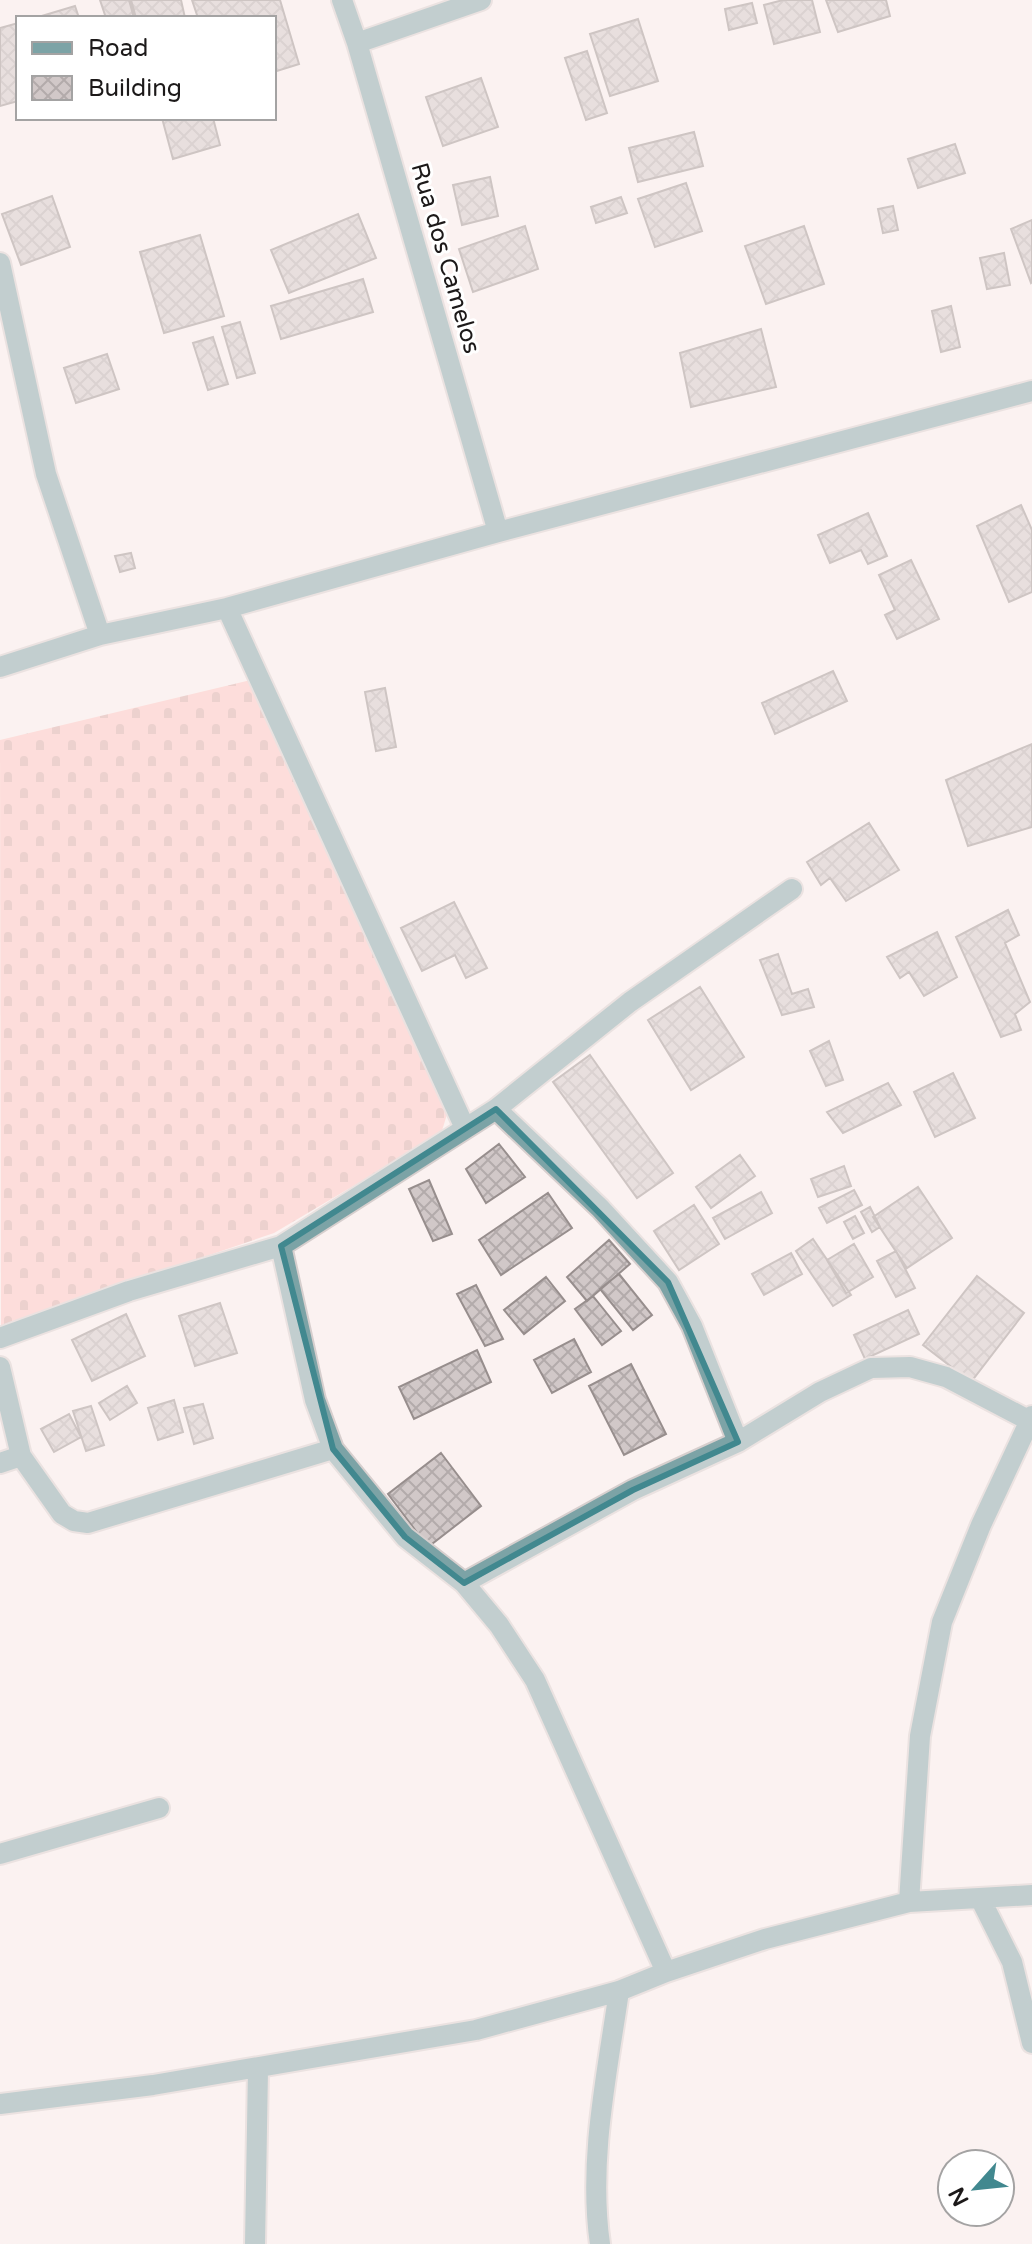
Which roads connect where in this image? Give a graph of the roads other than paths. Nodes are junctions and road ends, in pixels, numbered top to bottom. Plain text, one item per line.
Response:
1 (342, 0) edge
2 (481, 0) edge
3 (357, 43) junction
4 (0, 263) edge
5 (1032, 391) edge
6 (498, 532) junction
7 (227, 608) junction
8 (100, 635) junction
9 (0, 667) edge
10 (792, 889) dead end
11 (496, 1109) junction
12 (465, 1128) junction
13 (281, 1246) junction
14 (0, 1338) edge
15 (0, 1367) edge
16 (1031, 1419) edge
17 (738, 1442) junction
18 (333, 1449) junction
19 (21, 1456) junction
20 (0, 1463) edge
21 (464, 1583) junction
22 (159, 1808) dead end
23 (0, 1854) edge
24 (1032, 1895) edge
25 (980, 1898) junction
26 (909, 1902) junction
27 (666, 1972) junction
28 (619, 1991) junction
29 (1032, 2043) edge
30 (258, 2069) junction
31 (0, 2104) edge
32 (255, 2244) edge
33 (600, 2244) edge

1 - 3 street, Rua dos Camelos
2 - 3 street
3 - 6 street, Rua dos Camelos
4 - 8 street
5 - 6 street
6 - 7 street
7 - 8 street
7 - 12 street
8 - 9 street
10 - 11 street
11 - 12 street
11 - 17 street
12 - 13 street
13 - 14 street
13 - 18 street
15 - 19 street
16 - 17 street
16 - 26 street
17 - 21 street
18 - 19 street
18 - 21 street
19 - 20 street
21 - 27 street
22 - 23 street
24 - 25 street
25 - 26 street
25 - 29 street
26 - 27 street
27 - 28 street
28 - 30 street
28 - 33 street
30 - 31 street
30 - 32 street

